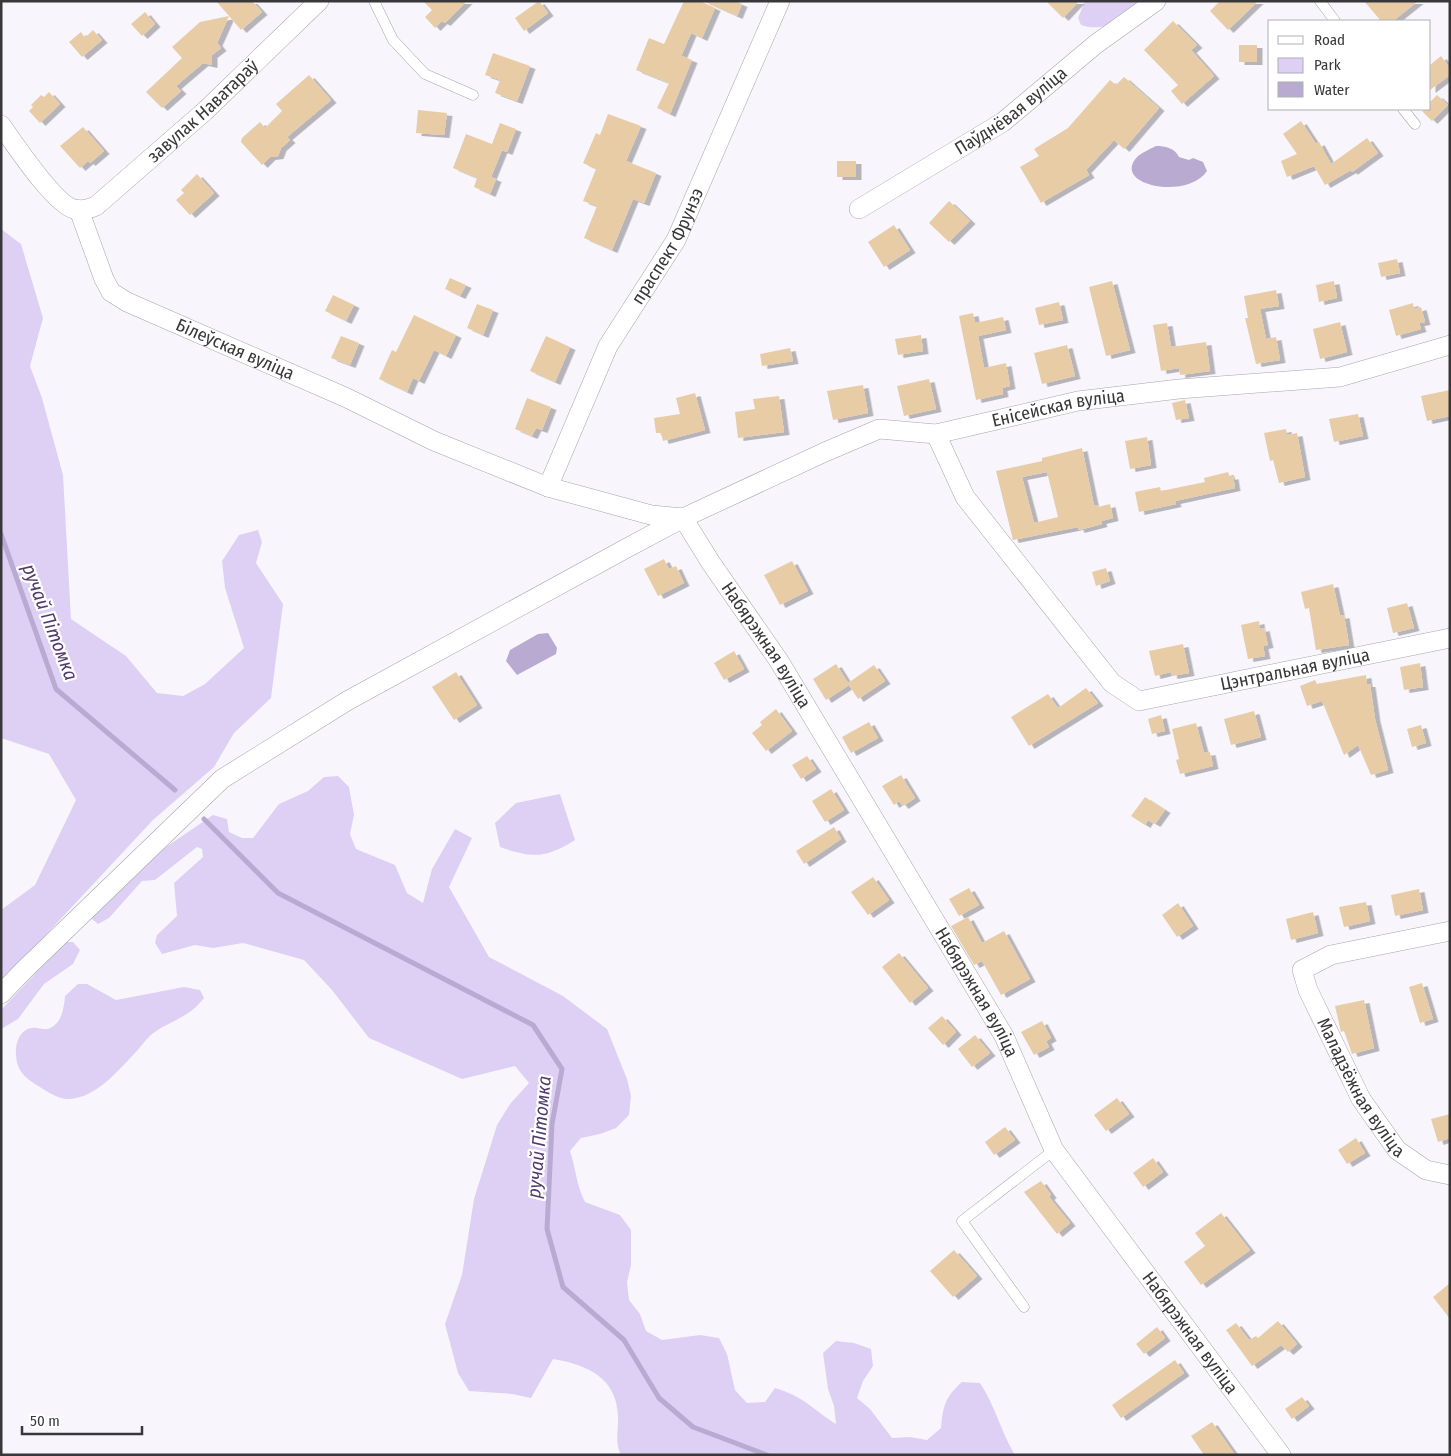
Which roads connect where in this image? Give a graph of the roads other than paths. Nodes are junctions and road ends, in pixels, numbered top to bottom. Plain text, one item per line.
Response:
1 (319, 1) edge
2 (374, 1) edge
3 (780, 1) edge
4 (1156, 1) edge
5 (1320, 1) edge
6 (1334, 20) edge
7 (473, 95) dead end
8 (1404, 110) edge
9 (1415, 124) dead end
10 (1, 125) edge
11 (859, 209) dead end
12 (79, 210) junction
13 (1450, 345) edge
14 (936, 434) junction
15 (548, 487) junction
16 (683, 518) junction
17 (1450, 638) edge
18 (1450, 931) edge
19 (1, 994) edge
20 (1054, 1150) junction
21 (1450, 1175) edge
22 (1024, 1307) dead end
23 (1281, 1455) edge

1 - 12 street, завулак Наватараў
2 - 7 lane
3 - 15 street, праспект Фрунзэ
4 - 11 street, Паўднёвая вуліца
5 - 6 lane
8 - 9 lane
10 - 12 street
12 - 15 street, Білеўская вуліца
13 - 14 street, Енісейская вуліца
14 - 16 street, Енісейская вуліца
14 - 17 street, Цэнтральная вуліца
15 - 16 street, Білеўская вуліца
16 - 19 street, Енісейская вуліца
16 - 20 street, Набярэжная вуліца
18 - 21 street, Маладзёжная вуліца
20 - 22 lane
20 - 23 street, Набярэжная вуліца

